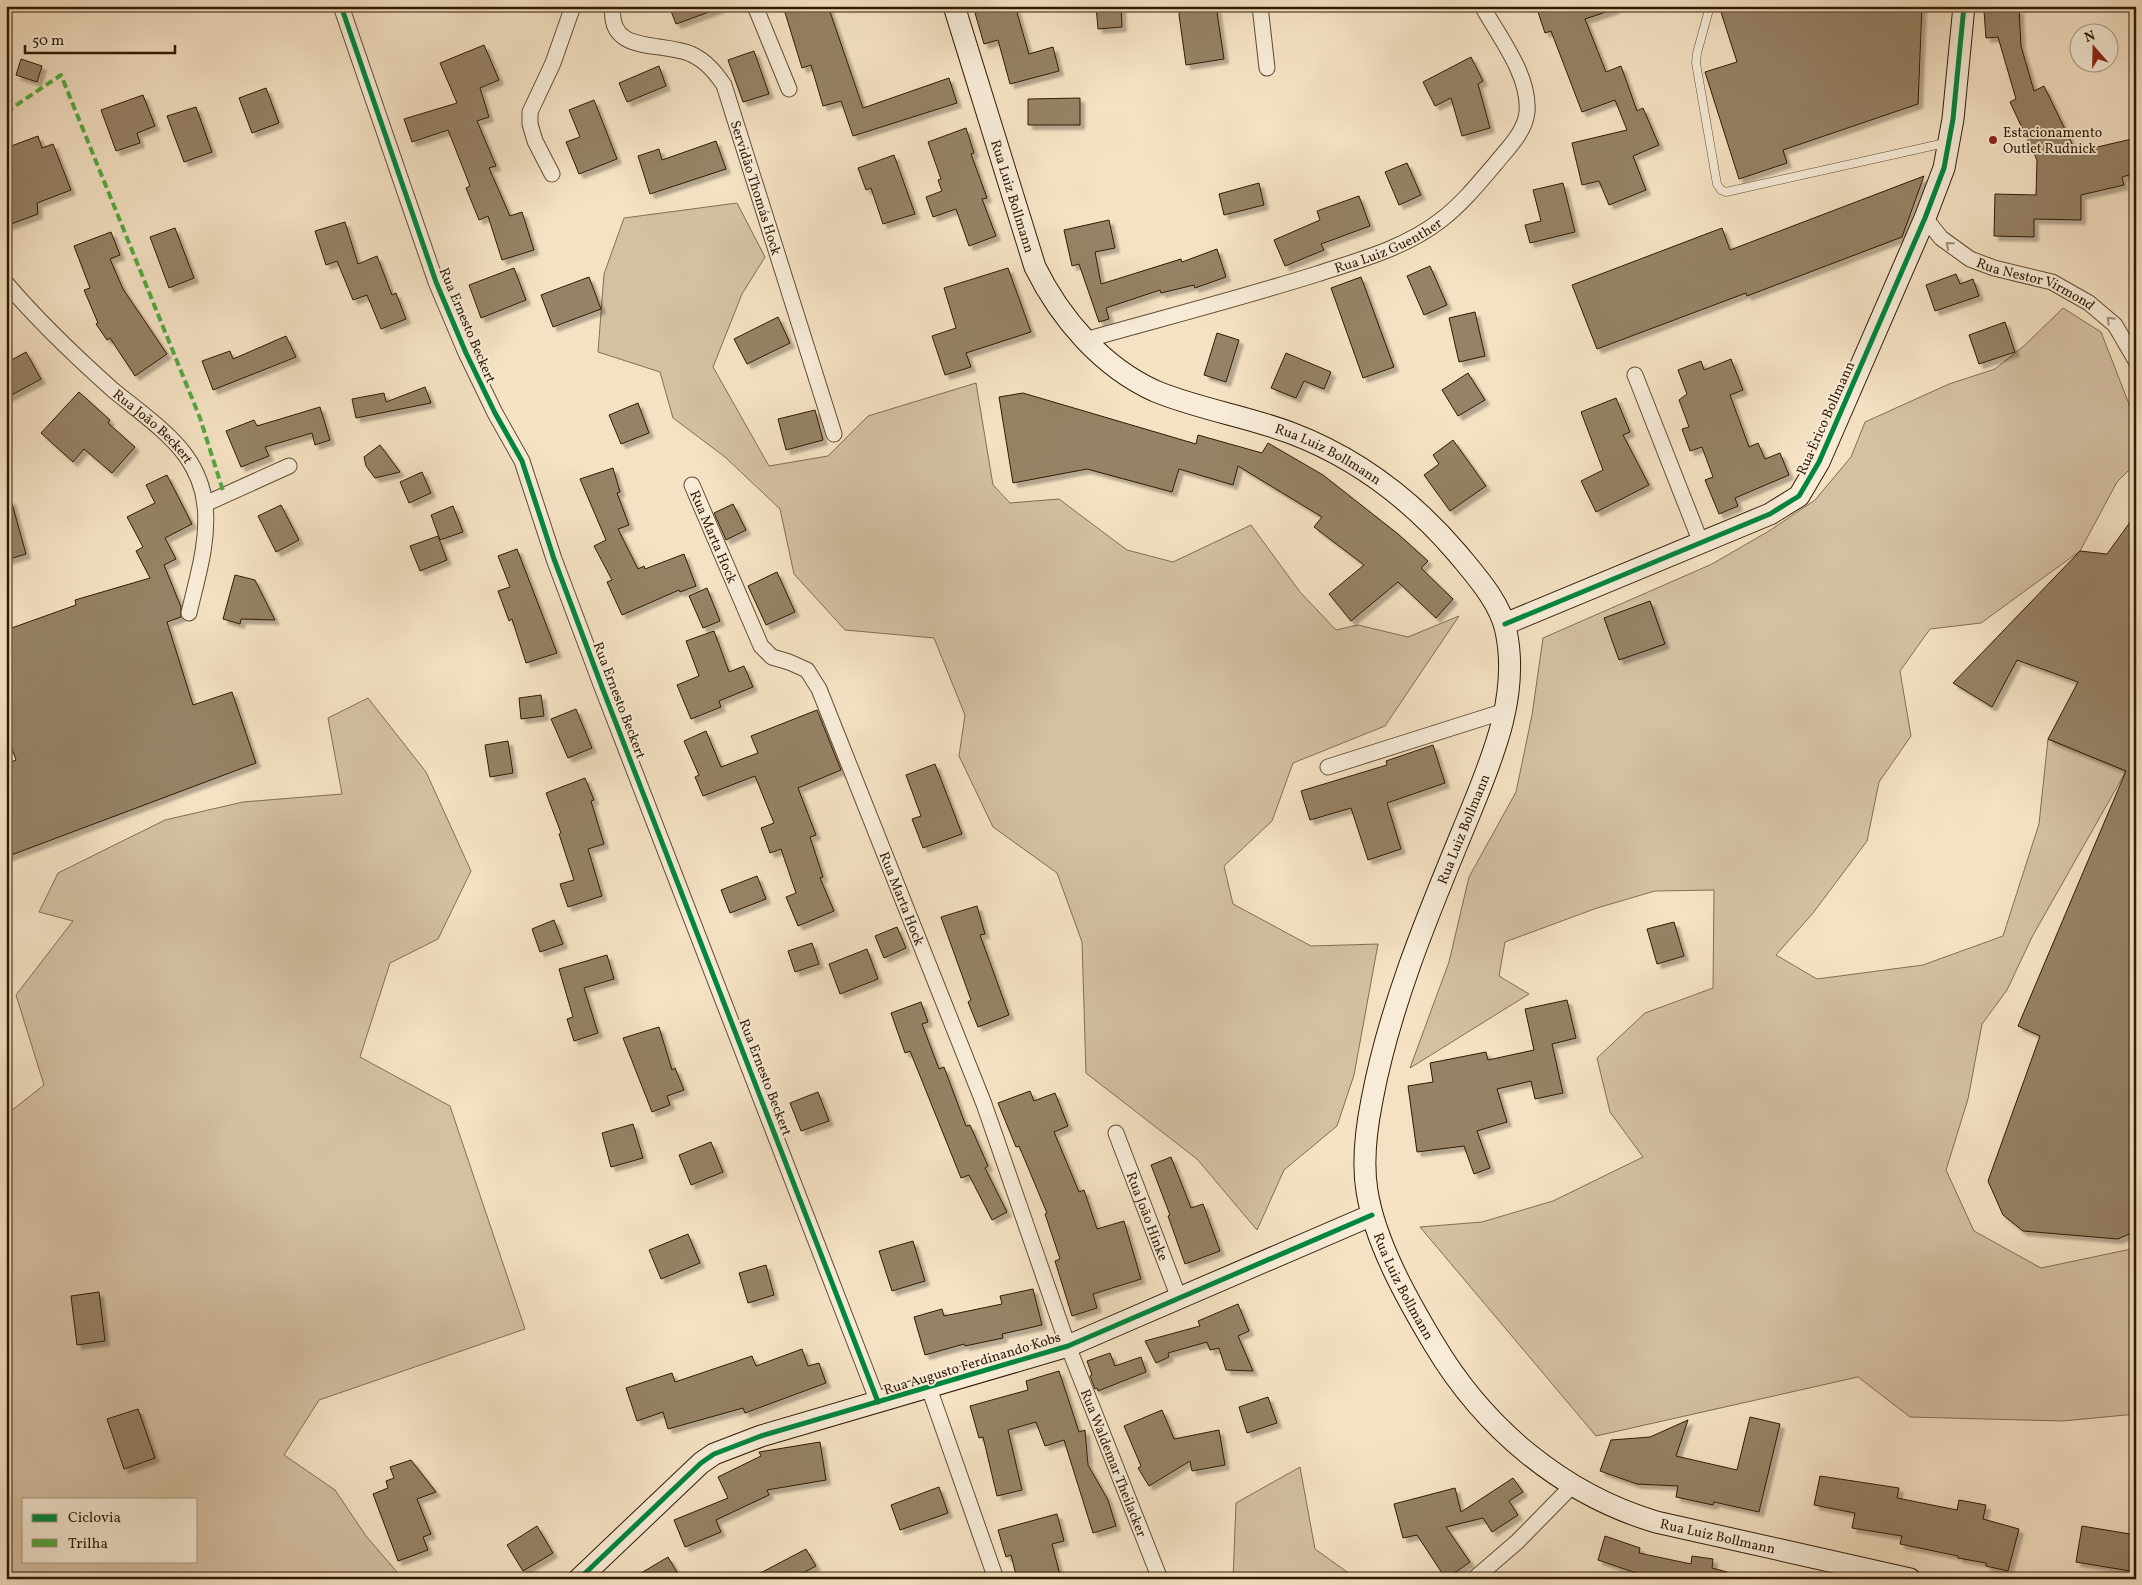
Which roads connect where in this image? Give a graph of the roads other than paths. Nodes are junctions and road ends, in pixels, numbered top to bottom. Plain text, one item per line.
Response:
1 (341, 6) edge
2 (573, 6) edge
3 (613, 6) edge
4 (756, 6) edge
5 (954, 6) edge
6 (1260, 6) edge
7 (1482, 6) edge
8 (1710, 6) edge
9 (1964, 6) edge
10 (1267, 68) dead end
11 (789, 88) dead end
12 (1950, 142) junction
13 (552, 174) dead end
14 (1925, 218) junction
15 (6, 283) edge
16 (1085, 340) junction
17 (2136, 361) edge
18 (1635, 375) dead end
19 (834, 434) dead end
20 (289, 466) dead end
21 (692, 485) dead end
22 (205, 504) junction
23 (1701, 544) junction
24 (189, 613) dead end
25 (1505, 624) junction
26 (1505, 711) junction
27 (1328, 767) dead end
28 (1116, 1133) dead end
29 (1372, 1215) junction
30 (1179, 1298) junction
31 (1068, 1346) junction
32 (929, 1388) junction
33 (878, 1402) junction
34 (1572, 1486) junction
35 (579, 1579) edge
36 (996, 1579) edge
37 (1160, 1579) edge
38 (1474, 1579) edge
39 (1910, 1579) edge

1 - 33 street, Rua Ernesto Beckert
2 - 13 street
3 - 19 street, Servidão Thomás Hock
4 - 11 street
5 - 16 main road, Rua Luiz Bollmann
6 - 10 street
7 - 16 street, Rua Luiz Guenther
8 - 12 lane
9 - 12 main road, Rua Érico Bollmann
12 - 14 main road, Rua Érico Bollmann
17 -> 14 street, Rua Nestor Virmond
14 - 23 main road, Rua Érico Bollmann
15 - 22 street, Rua João Beckert
16 - 25 main road, Rua Luiz Bollmann
18 - 23 street
20 - 22 street
21 - 31 street, Rua Marta Hock
22 - 24 street, Rua João Beckert
23 - 25 main road, Rua Érico Bollmann
25 - 26 main road, Rua Luiz Bollmann
26 - 27 street
26 - 29 main road, Rua Luiz Bollmann
28 - 30 street, Rua João Hinke
29 - 30 main road, Rua Augusto Ferdinando Kobs
29 - 34 main road, Rua Luiz Bollmann
30 - 31 main road, Rua Augusto Ferdinando Kobs
31 - 32 main road, Rua Augusto Ferdinando Kobs
31 - 37 street, Rua Waldemar Theilacker
32 - 33 main road, Rua Augusto Ferdinando Kobs
32 - 36 street
33 - 35 main road, Rua Augusto Ferdinando Kobs
34 - 38 street
34 - 39 main road, Rua Luiz Bollmann

